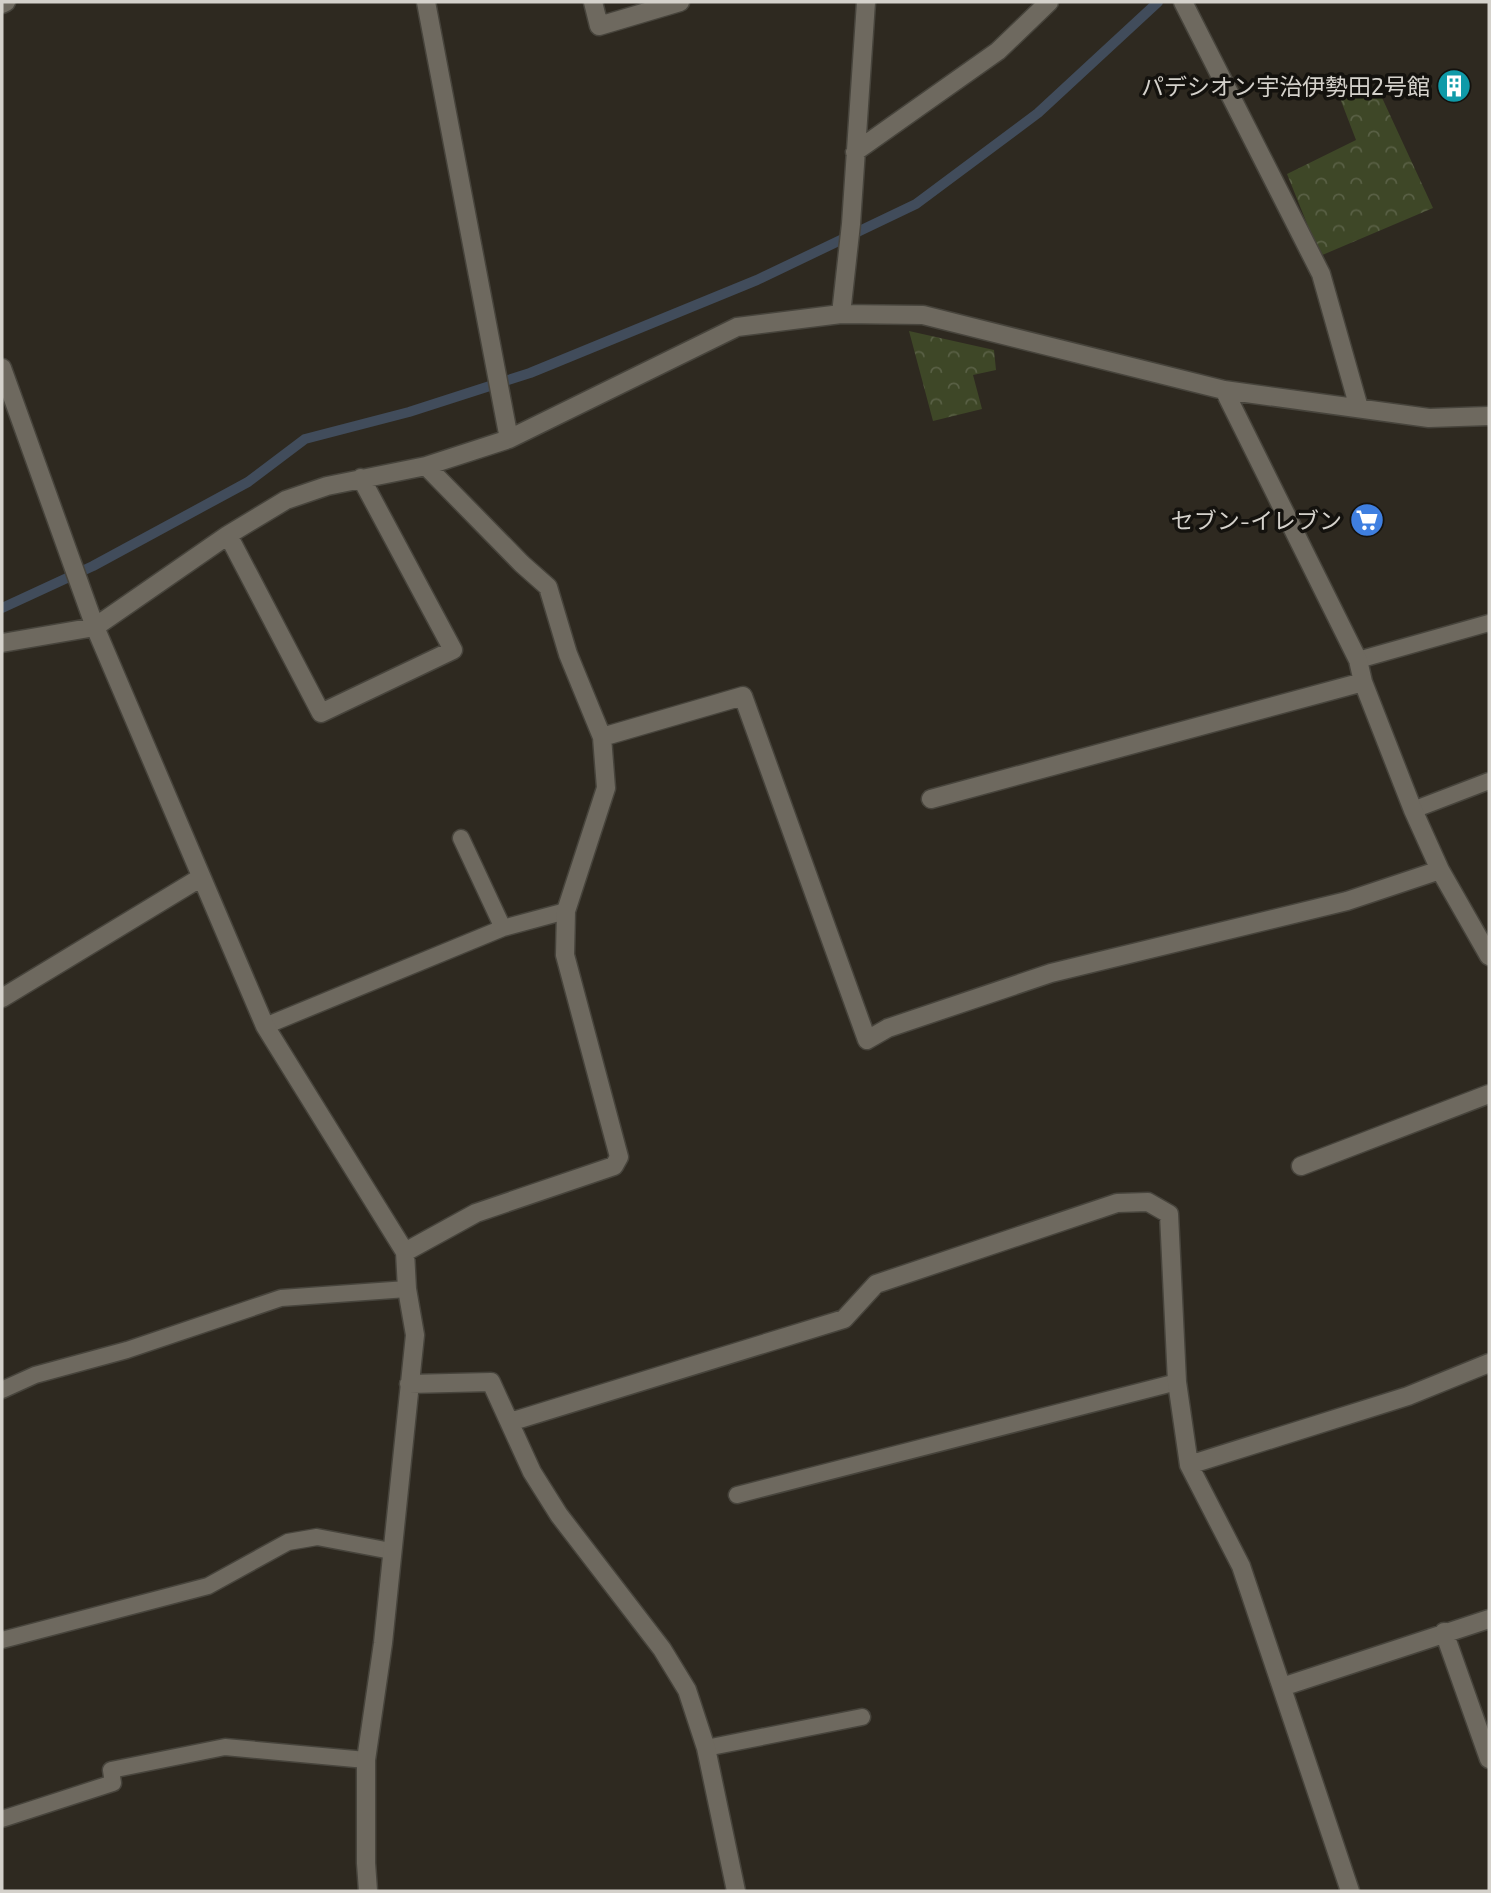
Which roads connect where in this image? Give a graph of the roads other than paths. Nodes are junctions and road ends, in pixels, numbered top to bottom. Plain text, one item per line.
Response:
1 (426, 2) edge
2 (593, 2) edge
3 (680, 2) edge
4 (866, 2) edge
5 (1049, 2) edge
6 (1183, 2) edge
7 (855, 152) junction
8 (841, 314) junction
9 (2, 368) edge
10 (1224, 390) junction
11 (1359, 408) junction
12 (1489, 416) edge
13 (509, 439) junction
14 (426, 466) junction
15 (361, 478) junction
16 (228, 535) junction
17 (1489, 623) edge
18 (95, 627) junction
19 (2, 643) edge
20 (1358, 660) junction
21 (1363, 682) junction
22 (602, 737) junction
23 (1489, 781) edge
24 (931, 799) dead end
25 (1413, 810) junction
26 (461, 838) dead end
27 (1440, 870) junction
28 (200, 878) junction
29 (566, 911) junction
30 (503, 928) junction
31 (1489, 956) edge
32 (2, 998) edge
33 (265, 1026) junction
34 (1489, 1094) edge
35 (1301, 1166) dead end
36 (405, 1252) junction
37 (407, 1289) junction
38 (1489, 1363) edge
39 (1177, 1382) junction
40 (409, 1384) junction
41 (2, 1390) edge
42 (510, 1422) junction
43 (1189, 1465) junction
44 (737, 1495) dead end
45 (391, 1550) junction
46 (1489, 1619) edge
47 (1444, 1632) junction
48 (2, 1640) edge
49 (1282, 1687) junction
50 (862, 1717) dead end
51 (706, 1748) junction
52 (1489, 1759) edge
53 (366, 1760) junction
54 (2, 1819) edge
55 (369, 1891) edge
56 (736, 1891) edge
57 (1350, 1891) edge

1 - 13 street
2 - 3 street
4 - 7 street
5 - 7 street
6 - 11 street
7 - 8 street
8 - 10 street
8 - 13 street
9 - 18 street
10 - 11 street
10 - 20 street
11 - 12 street
13 - 14 street
14 - 15 street
14 - 22 street
15 - 16 street
15 - 16 street
16 - 18 street
17 - 20 lane
18 - 19 street
18 - 28 street
20 - 21 street
21 - 24 street
21 - 25 street
22 - 27 street
22 - 29 street
23 - 25 lane
25 - 27 street
26 - 30 lane
27 - 31 street
28 - 32 street
28 - 33 street
29 - 30 lane
29 - 36 street
30 - 33 lane
33 - 36 street
34 - 35 street
36 - 37 street
37 - 40 street
37 - 41 lane
38 - 43 street
39 - 42 street
39 - 43 street
39 - 44 lane
40 - 42 street
40 - 45 street
42 - 51 street
43 - 49 street
45 - 48 lane
45 - 53 street
46 - 47 street
47 - 49 street
47 - 52 street
49 - 57 street
50 - 51 lane
51 - 56 street
53 - 54 lane
53 - 55 street

